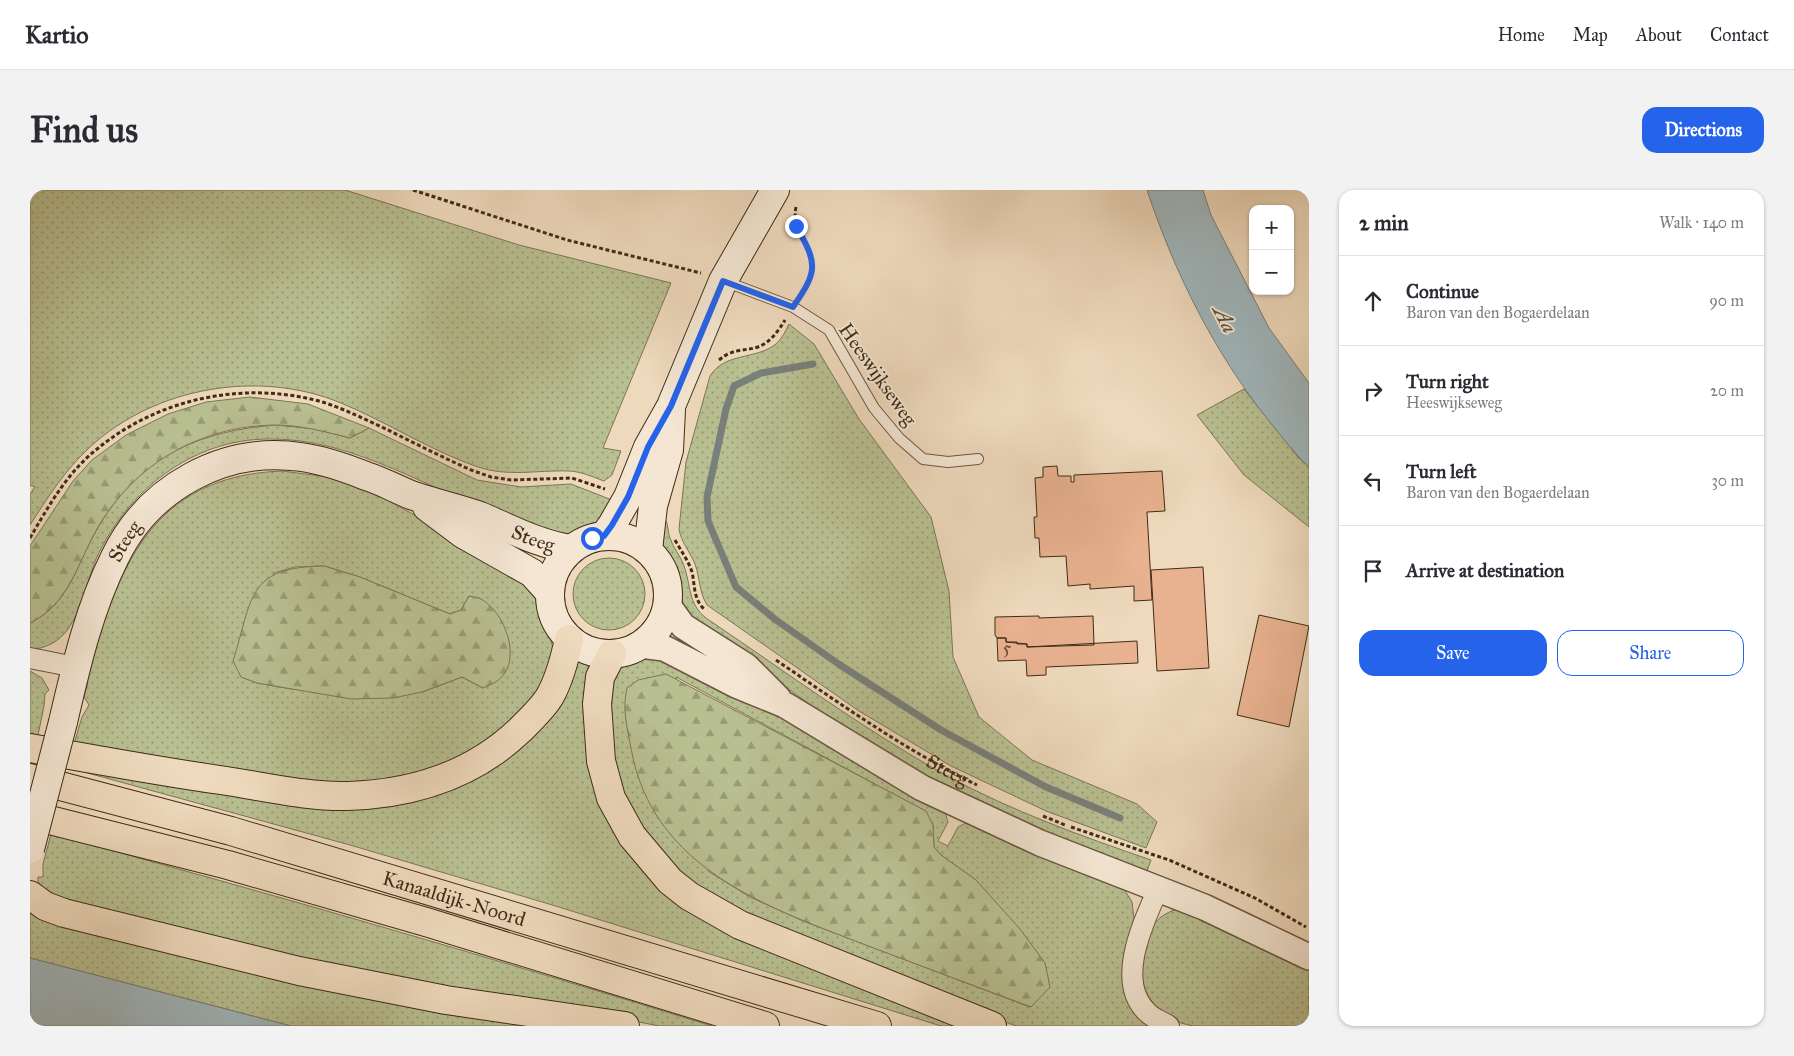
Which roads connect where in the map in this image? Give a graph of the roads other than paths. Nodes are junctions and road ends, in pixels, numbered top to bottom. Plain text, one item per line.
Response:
1 (786, 195) edge
2 (712, 277) junction
3 (671, 406) junction
4 (978, 460) dead end
5 (412, 495) junction
6 (604, 536) junction
7 (571, 549) junction
8 (648, 550) junction
9 (550, 593) junction
10 (667, 604) junction
11 (569, 638) junction
12 (640, 645) junction
13 (612, 654) junction
14 (30, 658) edge
15 (75, 667) junction
16 (785, 705) junction
17 (30, 748) edge
18 (30, 778) edge
19 (30, 815) edge
20 (30, 848) edge
21 (1159, 887) junction
22 (30, 895) edge
23 (1309, 957) edge
24 (625, 1026) edge
25 (765, 1026) edge
26 (877, 1026) edge
27 (992, 1026) edge
28 (1169, 1026) edge

1 - 2 main road
2 - 3 main road
2 - 4 lane, Heeswijkseweg
3 - 6 main road
3 - 8 main road
5 - 7 main road, Steeg
5 - 9 main road, Steeg
5 - 15 main road, Steeg
6 - 7 main road
6 - 8 main road
7 - 9 main road
8 - 10 main road
9 - 11 main road
10 - 12 main road
10 - 16 street, Steeg
11 - 13 main road
11 - 17 highway
12 - 13 main road
12 - 16 street, Steeg
13 - 27 highway
14 - 15 street
15 - 20 main road, Steeg, bridge
16 - 21 street, Steeg
18 - 26 highway, Kanaaldijk-Noord
19 - 25 highway, Kanaaldijk-Noord
21 - 23 street, Steeg
21 - 28 street
22 - 24 highway

